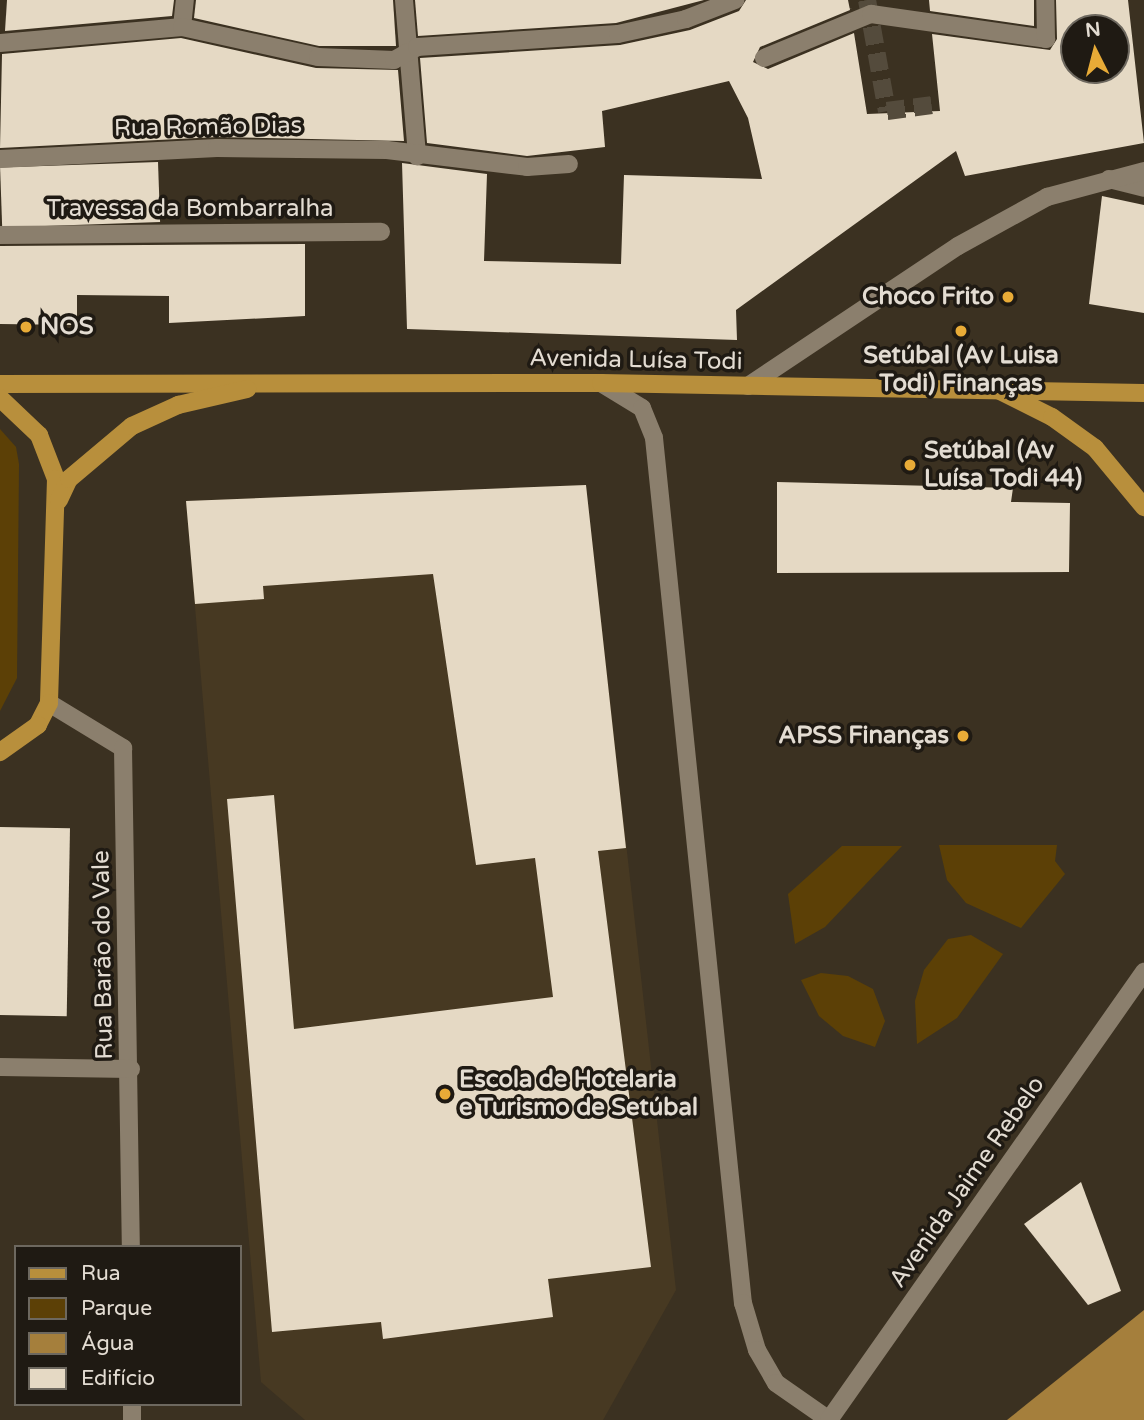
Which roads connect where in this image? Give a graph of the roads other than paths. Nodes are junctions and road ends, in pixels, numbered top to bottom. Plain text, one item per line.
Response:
1 (184, 0) edge
2 (404, 0) edge
3 (735, 0) edge
4 (1045, 0) edge
5 (183, 27) junction
6 (0, 43) edge
7 (405, 53) junction
8 (764, 58) dead end
9 (417, 156) junction
10 (0, 159) edge
11 (569, 164) dead end
12 (1144, 171) edge
13 (1102, 177) junction
14 (1144, 188) edge
15 (381, 232) dead end
16 (0, 235) edge
17 (278, 381) junction
18 (601, 383) junction
19 (0, 384) edge
20 (747, 386) junction
21 (994, 388) junction
22 (1144, 393) edge
23 (0, 398) edge
24 (56, 507) junction
25 (1144, 507) edge
26 (49, 703) junction
27 (0, 752) edge
28 (1144, 972) edge
29 (0, 1067) edge
30 (131, 1069) junction
31 (131, 1245) edge
32 (829, 1420) edge

1 - 5 street
2 - 7 street
3 - 7 street
4 - 8 street
5 - 6 street
5 - 7 street
7 - 9 street
9 - 10 street, Rua Romão Dias
9 - 11 street, Rua Romão Dias
12 - 13 street
13 - 14 street
13 - 20 street
15 - 16 street, Travessa da Bombarralha
17 - 18 main road, Avenida Luísa Todi
17 - 19 main road, Avenida Luísa Todi
17 - 24 main road, Avenida Luísa Todi
18 - 20 main road, Avenida Luísa Todi
18 - 32 street
20 - 21 main road, Avenida Luísa Todi
21 - 22 main road, Avenida Luísa Todi
21 - 25 main road, Avenida Luísa Todi
23 - 24 main road, Avenida Luísa Todi
24 - 26 main road, Avenida Luísa Todi
26 - 27 main road
26 - 30 street, Rua Barão do Vale
28 - 32 street, Avenida Jaime Rebelo
29 - 30 street
30 - 31 street, Rua Barão do Vale

